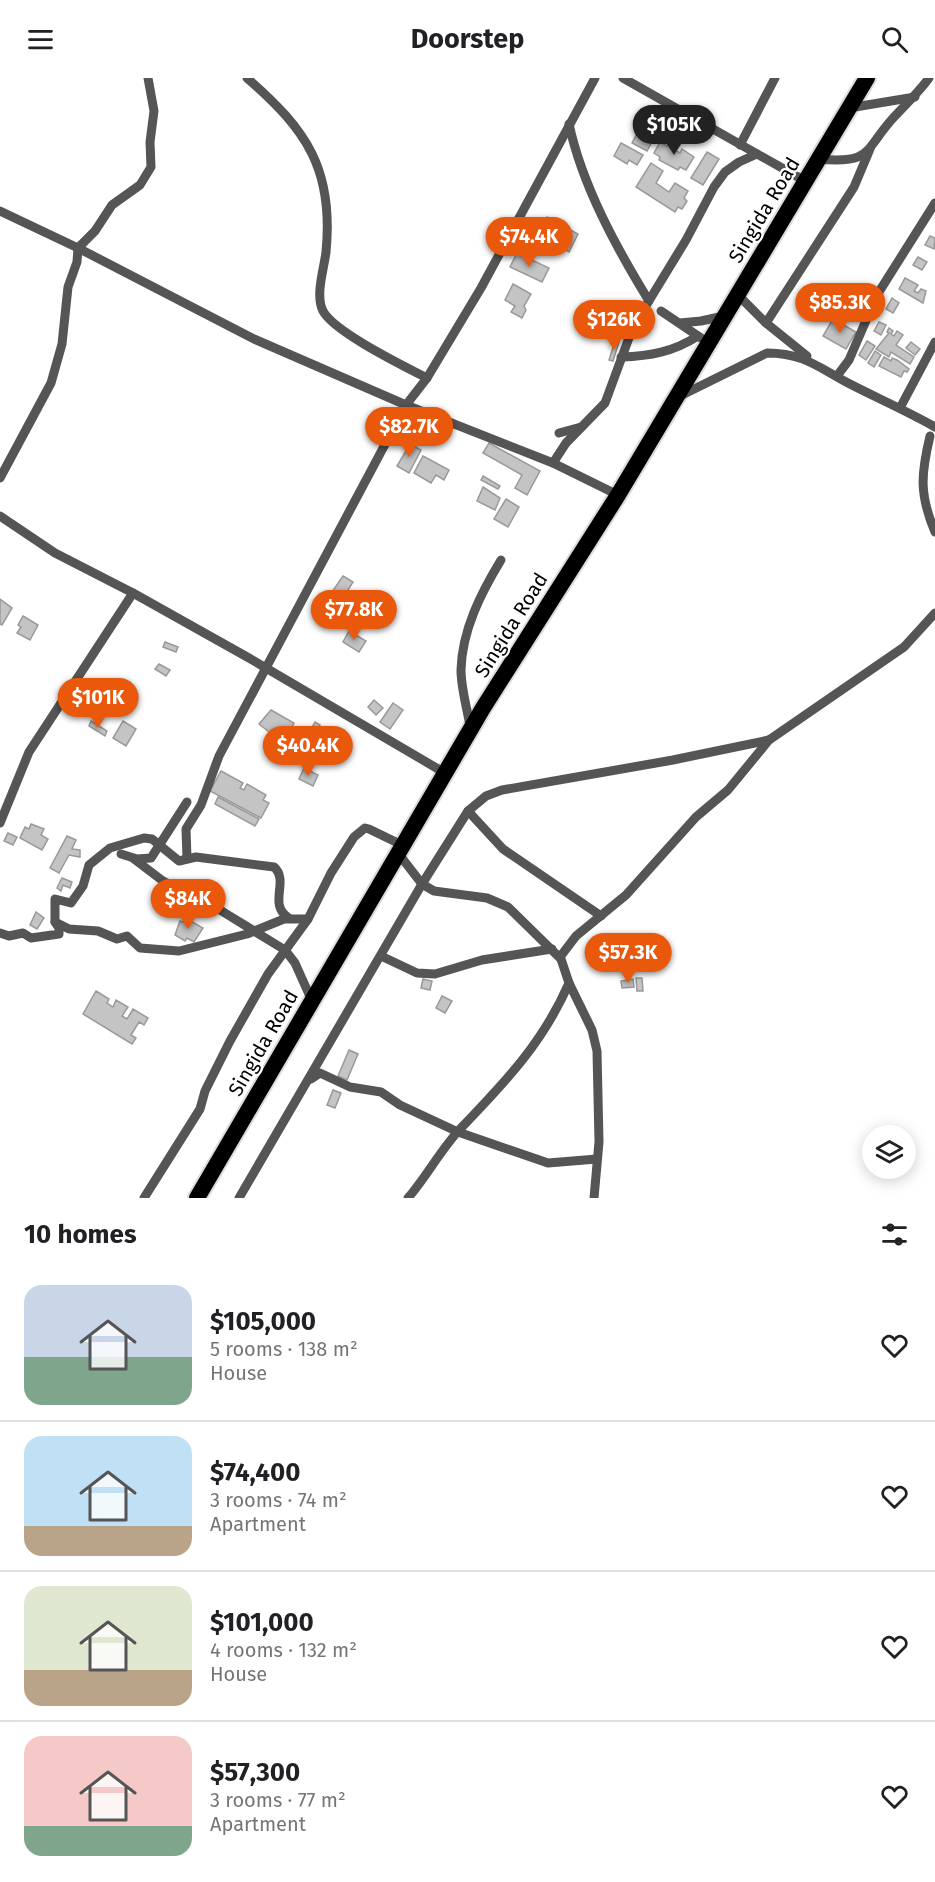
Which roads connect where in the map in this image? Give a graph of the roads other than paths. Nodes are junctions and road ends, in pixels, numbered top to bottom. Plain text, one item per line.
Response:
1 (148, 78) edge
2 (247, 78) edge
3 (595, 78) edge
4 (623, 78) edge
5 (775, 78) edge
6 (867, 78) edge
7 (929, 78) edge
8 (915, 97) junction
9 (849, 108) junction
10 (569, 124) junction
11 (740, 145) junction
12 (870, 148) junction
13 (757, 154) junction
14 (818, 159) junction
15 (805, 181) junction
16 (935, 203) edge
17 (0, 211) edge
18 (78, 248) junction
19 (738, 295) junction
20 (649, 301) junction
21 (661, 311) dead end
22 (726, 315) junction
23 (766, 322) junction
24 (680, 323) junction
25 (704, 340) junction
26 (935, 342) edge
27 (621, 357) junction
28 (816, 363) junction
29 (837, 376) junction
30 (427, 378) junction
31 (678, 397) junction
32 (406, 405) junction
33 (900, 408) junction
34 (583, 426) junction
35 (560, 433) dead end
36 (933, 434) edge
37 (553, 463) junction
38 (0, 478) edge
39 (618, 495) junction
40 (0, 516) edge
41 (935, 532) edge
42 (501, 560) dead end
43 (133, 593) junction
44 (935, 613) edge
45 (264, 667) junction
46 (471, 728) junction
47 (769, 740) junction
48 (445, 772) junction
49 (187, 802) dead end
50 (468, 812) junction
51 (0, 823) edge
52 (161, 845) junction
53 (400, 849) junction
54 (121, 854) dead end
55 (134, 859) junction
56 (187, 859) junction
57 (422, 884) junction
58 (602, 916) junction
59 (289, 918) junction
60 (308, 918) junction
61 (55, 922) junction
62 (255, 931) junction
63 (0, 933) edge
64 (552, 949) junction
65 (285, 950) junction
66 (381, 956) junction
67 (560, 957) junction
68 (569, 983) junction
69 (312, 1001) junction
70 (309, 1080) junction
71 (458, 1132) junction
72 (597, 1159) junction
73 (144, 1198) edge
74 (197, 1198) edge
75 (239, 1198) edge
76 (408, 1198) edge
77 (594, 1198) edge

1 - 18 street
2 - 30 street
3 - 10 street
4 - 11 street
5 - 11 street
6 - 9 highway, Singida Road
7 - 8 street
8 - 9 street
8 - 12 street
9 - 14 highway, Singida Road
10 - 20 street
10 - 30 street
11 - 13 street
12 - 14 street
12 - 23 street
13 - 15 street
13 - 20 street
14 - 15 highway, Singida Road
15 - 19 highway, Singida Road
16 - 29 street
17 - 18 street
18 - 32 street
18 - 38 street
19 - 22 highway, Singida Road
19 - 23 street
20 - 27 street
21 - 24 street
22 - 24 street
22 - 25 highway, Singida Road
23 - 28 street
24 - 25 street
25 - 27 street
25 - 31 highway, Singida Road
26 - 33 street
27 - 34 street
28 - 29 street
28 - 31 street
29 - 33 street
30 - 32 street
31 - 39 highway, Singida Road
32 - 37 street
32 - 45 street
33 - 36 street
34 - 35 street
34 - 37 street
36 - 41 street
37 - 39 street
39 - 46 highway, Singida Road
40 - 43 street
42 - 46 street
43 - 45 street
43 - 51 street
44 - 47 street
45 - 48 street
45 - 56 street
46 - 48 highway, Singida Road
47 - 50 street
47 - 58 street
48 - 53 highway, Singida Road
49 - 52 street
50 - 57 street
50 - 58 street
52 - 55 street
52 - 56 street
52 - 61 street
53 - 57 street
53 - 60 street
53 - 69 highway, Singida Road
54 - 55 street
55 - 62 street
56 - 59 street
57 - 64 street
57 - 66 street
58 - 67 street
59 - 60 street
59 - 62 street
60 - 65 street
61 - 62 street
61 - 63 street
62 - 65 street
64 - 66 street
64 - 67 street
65 - 69 street
65 - 73 street
66 - 70 street
67 - 68 street
68 - 71 street
68 - 72 street
69 - 74 highway, Singida Road
70 - 71 street
70 - 75 street
71 - 72 street
71 - 76 street
72 - 77 street

